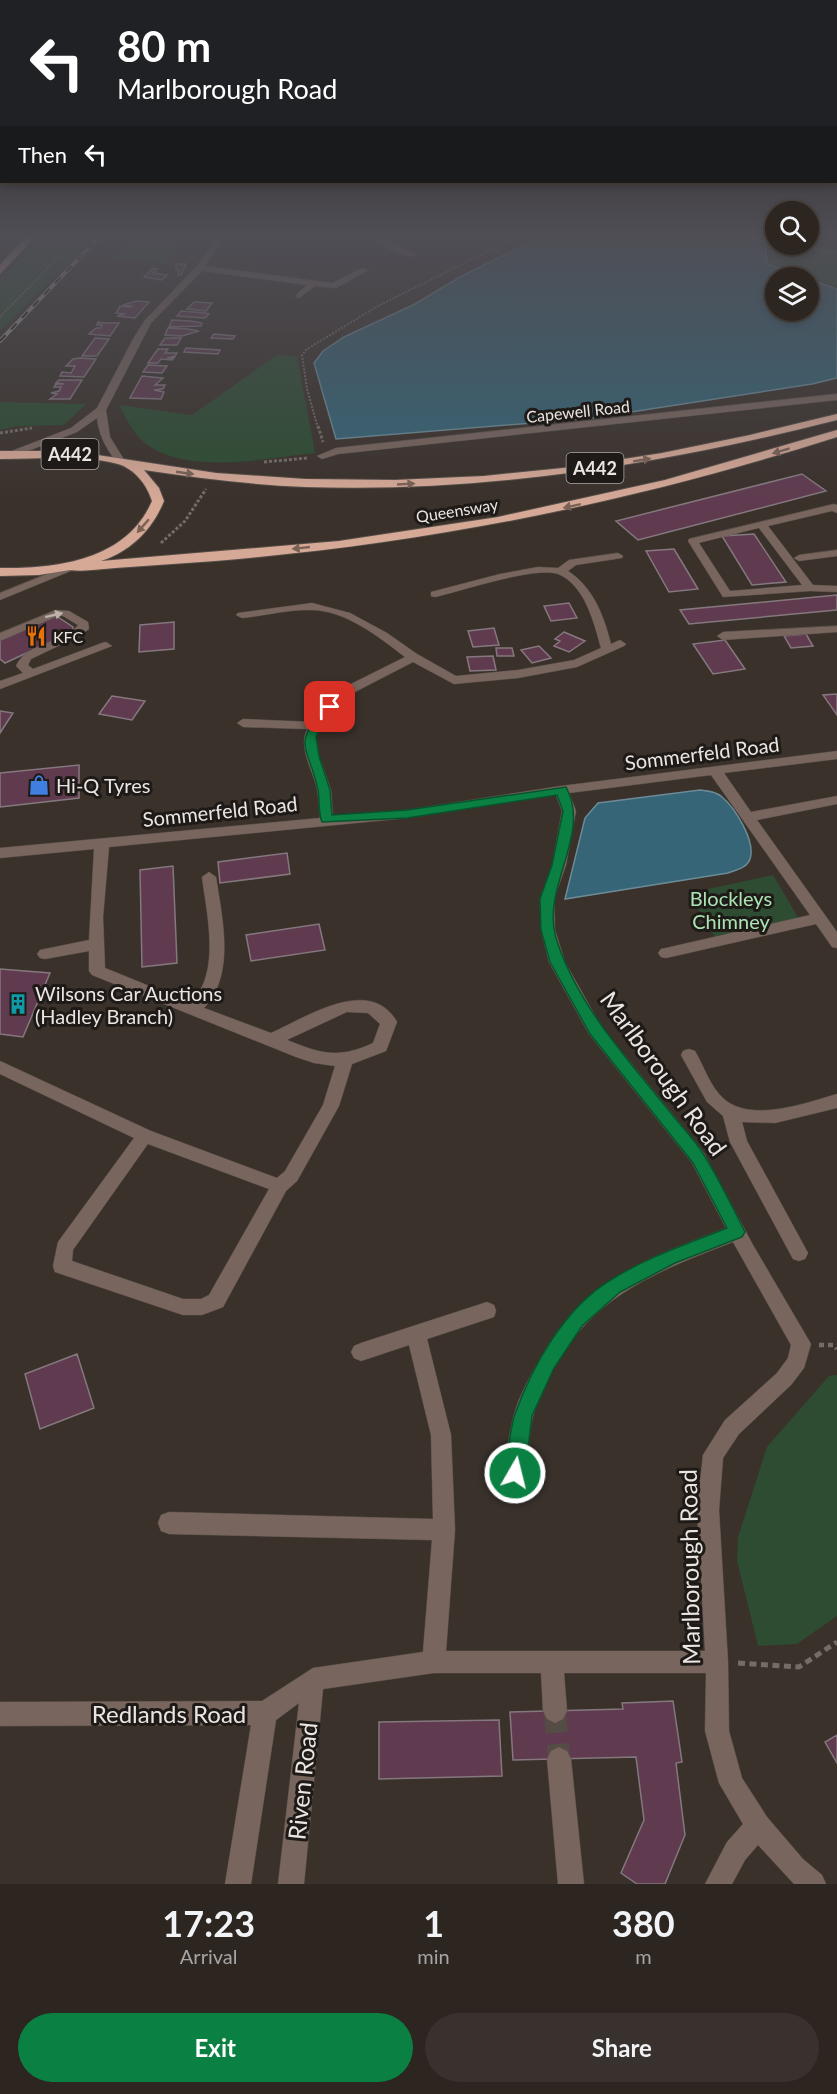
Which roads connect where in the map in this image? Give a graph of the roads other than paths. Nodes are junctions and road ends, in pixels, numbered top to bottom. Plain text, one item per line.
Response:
1 (146, 325) edge
2 (837, 397) edge
3 (101, 410) junction
4 (837, 417) edge
5 (837, 433) edge
6 (5, 455) edge
7 (322, 456) road end
8 (124, 462) junction
9 (837, 510) edge
10 (761, 524) junction
11 (837, 553) edge
12 (618, 556) dead end
13 (799, 558) dead end
14 (71, 567) junction
15 (561, 571) junction
16 (0, 572) edge
17 (810, 588) junction
18 (837, 589) edge
19 (435, 594) dead end
20 (0, 597) edge
21 (242, 615) dead end
22 (837, 629) edge
23 (723, 636) dead end
24 (0, 637) edge
25 (620, 644) dead end
26 (106, 646) dead end
27 (607, 650) junction
28 (413, 657) junction
29 (32, 674) junction
30 (0, 685) edge
31 (243, 723) dead end
32 (315, 726) junction
33 (837, 755) edge
34 (716, 772) junction
35 (561, 790) junction
36 (837, 800) edge
37 (749, 818) junction
38 (327, 820) junction
39 (102, 842) junction
40 (0, 853) edge
41 (209, 877) dead end
42 (820, 918) junction
43 (837, 943) edge
44 (96, 944) junction
45 (666, 953) dead end
46 (45, 954) dead end
47 (193, 1010) junction
48 (272, 1040) junction
49 (689, 1055) dead end
50 (345, 1060) junction
51 (0, 1067) edge
52 (837, 1101) edge
53 (731, 1114) junction
54 (145, 1136) junction
55 (280, 1186) junction
56 (737, 1232) junction
57 (799, 1253) dead end
58 (488, 1311) dead end
59 (416, 1334) junction
60 (361, 1352) dead end
61 (515, 1473) dead end
62 (169, 1523) dead end
63 (444, 1530) junction
64 (434, 1662) junction
65 (552, 1662) junction
66 (717, 1662) junction
67 (313, 1679) junction
68 (555, 1711) tunnel mouth
69 (265, 1713) junction
70 (0, 1714) edge
71 (560, 1759) tunnel mouth
72 (758, 1826) junction
73 (238, 1884) edge
74 (291, 1884) edge
75 (571, 1884) edge
76 (718, 1884) edge
77 (813, 1884) edge

1 - 3 street
2 - 7 street, Capewell Road
3 - 6 street
3 - 8 street
8 -> 4 highway, Queensway / A442
5 -> 14 highway, Queensway / A442
6 - 8 highway, A442
8 -> 14 highway, A442
9 - 10 street
10 - 17 street
10 - 17 street
11 - 13 street
12 - 15 street
14 - 16 highway, A442
14 - 20 street
15 - 19 street
15 - 27 street
17 - 18 street
21 - 28 street
22 - 23 street
24 -> 29 street
25 - 27 street
26 - 29 street
27 - 28 street
28 - 32 street
29 - 30 street
31 - 32 street
32 - 38 street
33 - 34 street, Sommerfeld Road
34 - 35 street, Sommerfeld Road
34 - 37 street
35 - 38 street, Sommerfeld Road
35 - 56 street, Marlborough Road
36 - 37 street
37 - 42 street
38 - 39 street, Sommerfeld Road
39 - 40 street, Sommerfeld Road
39 - 44 street
41 - 47 street
42 - 43 street
42 - 45 street
44 - 46 street
44 - 47 street
47 - 48 street
48 - 50 street
48 - 50 street
49 - 53 street
50 - 55 street
51 - 54 street
52 - 53 street
53 - 57 street
54 - 55 street
54 - 55 street
56 - 61 street
56 - 66 street, Marlborough Road
58 - 59 street
59 - 60 street
59 - 63 street
62 - 63 street
63 - 64 street
64 - 65 street, Redlands Road
64 - 67 street, Redlands Road
65 - 66 street, Redlands Road
65 - 68 street
66 - 72 street, Marlborough Road
67 - 69 street, Redlands Road
67 - 74 street, Riven Road
69 - 70 street, Redlands Road
69 - 73 street
71 - 75 street
72 - 76 street
72 - 77 street, Marlborough Road

